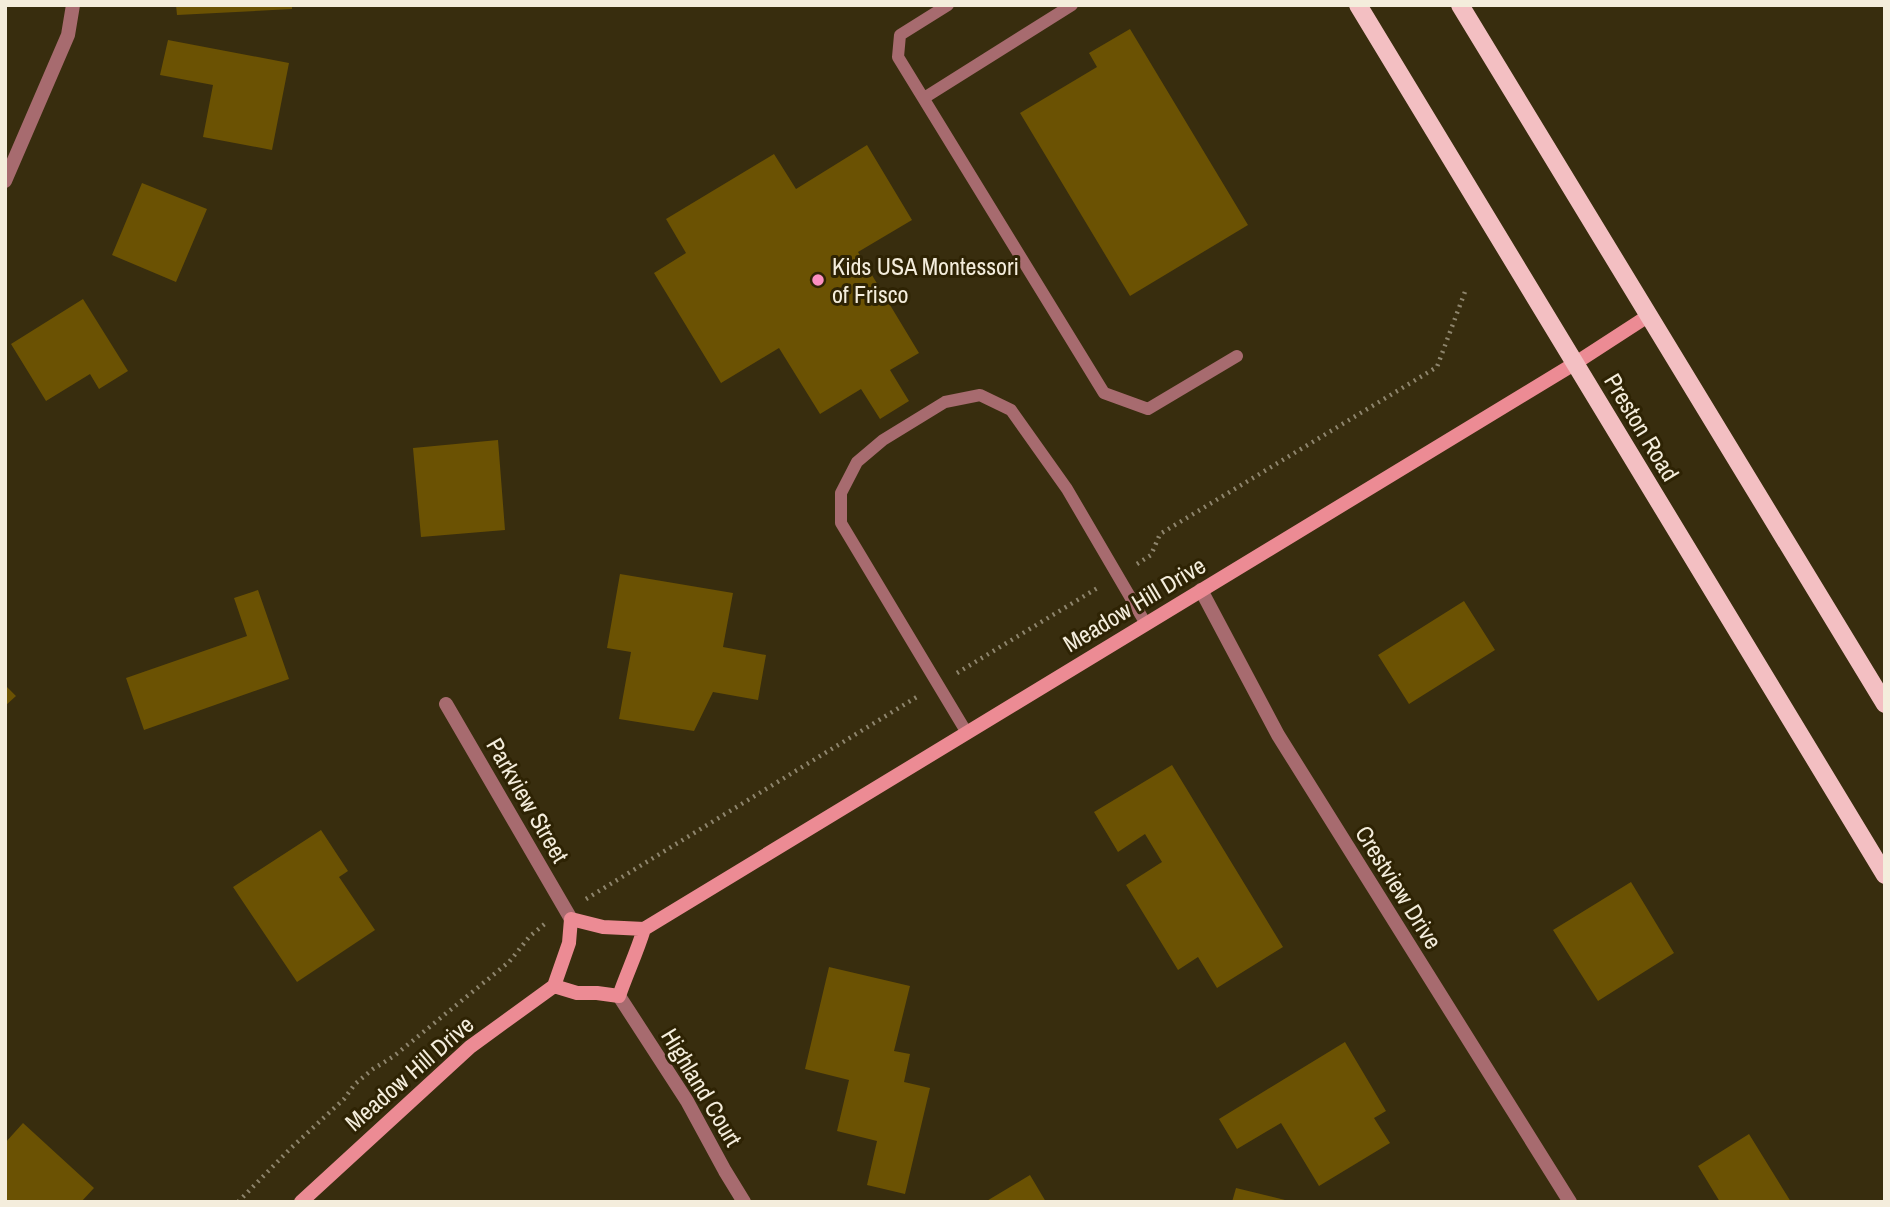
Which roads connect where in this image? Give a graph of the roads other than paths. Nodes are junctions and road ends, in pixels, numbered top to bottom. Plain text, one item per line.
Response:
1 (73, 5) edge
2 (948, 5) edge
3 (1072, 5) edge
4 (1358, 5) edge
5 (1460, 5) edge
6 (923, 98) junction
7 (5, 181) edge
8 (1648, 316) junction
9 (1237, 356) dead end
10 (1574, 364) junction
11 (1201, 590) junction
12 (1146, 624) junction
13 (446, 704) dead end
14 (1885, 704) edge
15 (967, 733) junction
16 (1885, 874) edge
17 (571, 919) junction
18 (644, 929) junction
19 (554, 986) junction
20 (619, 996) junction
21 (301, 1202) edge
22 (744, 1202) edge
23 (1570, 1202) edge

1 - 7 street
2 - 6 lane
3 - 6 lane
4 - 10 main road, Preston Road
5 - 8 main road
6 - 9 lane
8 - 10 street, Meadow Hill Drive
8 - 14 main road
10 - 11 street, Meadow Hill Drive
10 - 16 main road, Preston Road
11 - 12 street, Meadow Hill Drive
11 - 23 street, Crestview Drive
12 - 15 street, Meadow Hill Drive
12 - 15 lane
13 - 17 street, Parkview Street
15 - 18 street, Meadow Hill Drive
17 - 18 street
17 - 19 street
18 - 20 street
19 - 20 street
19 - 21 street, Meadow Hill Drive
20 - 22 street, Highland Court

